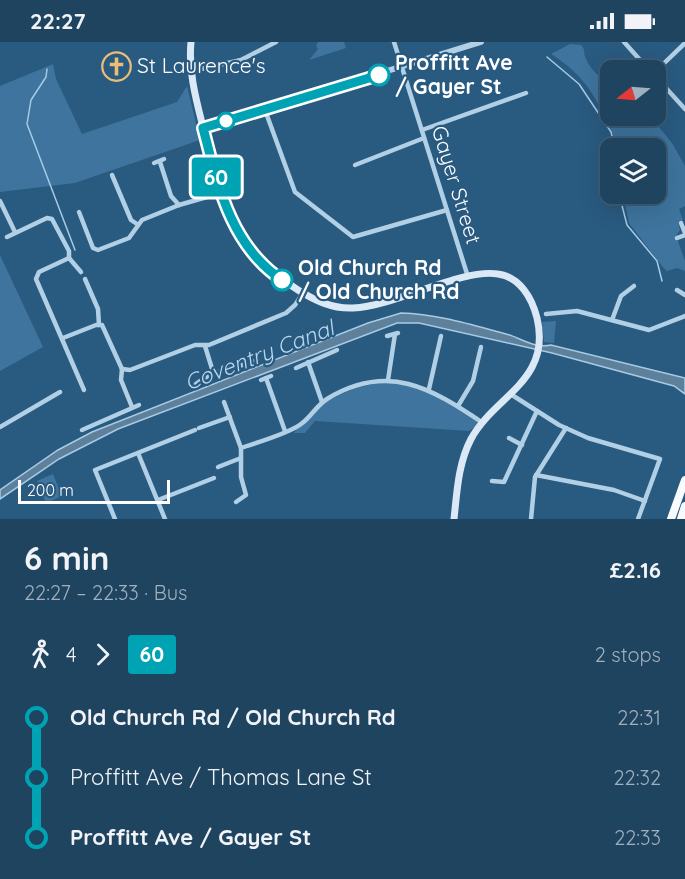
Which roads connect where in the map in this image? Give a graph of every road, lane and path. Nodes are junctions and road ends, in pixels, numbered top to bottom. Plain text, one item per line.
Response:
1 (191, 42) edge
2 (276, 42) edge
3 (394, 42) edge
4 (481, 42) edge
5 (624, 42) edge
6 (685, 43) edge
7 (640, 60) edge
8 (666, 61) edge
9 (403, 68) junction
10 (192, 71) junction
11 (666, 88) edge
12 (526, 93) dead end
13 (685, 109) edge
14 (265, 110) junction
15 (203, 128) junction
16 (422, 130) junction
17 (424, 138) junction
18 (159, 161) dead end
19 (355, 165) dead end
20 (112, 175) dead end
21 (221, 193) junction
22 (0, 201) edge
23 (179, 205) junction
24 (447, 210) junction
25 (79, 212) dead end
26 (681, 223) dead end
27 (137, 224) junction
28 (15, 232) junction
29 (685, 234) edge
30 (7, 237) dead end
31 (677, 238) dead end
32 (69, 258) junction
33 (81, 272) dead end
34 (468, 277) junction
35 (84, 279) dead end
36 (634, 286) dead end
37 (677, 290) dead end
38 (303, 293) junction
39 (685, 296) edge
40 (546, 314) dead end
41 (685, 316) edge
42 (612, 320) junction
43 (99, 325) junction
44 (387, 336) dead end
45 (441, 336) dead end
46 (63, 338) junction
47 (205, 346) junction
48 (481, 347) dead end
49 (337, 350) dead end
50 (257, 360) dead end
51 (308, 362) junction
52 (296, 368) dead end
53 (122, 369) junction
54 (213, 372) junction
55 (266, 378) dead end
56 (388, 380) junction
57 (196, 384) dead end
58 (429, 389) junction
59 (84, 390) dead end
60 (60, 392) dead end
61 (512, 395) junction
62 (224, 402) dead end
63 (322, 402) junction
64 (140, 405) dead end
65 (458, 406) junction
66 (132, 407) junction
67 (537, 411) junction
68 (230, 417) junction
69 (483, 423) junction
70 (0, 427) edge
71 (566, 428) junction
72 (82, 430) dead end
73 (285, 431) junction
74 (509, 438) dead end
75 (522, 445) junction
76 (241, 448) junction
77 (138, 453) junction
78 (241, 458) junction
79 (218, 467) dead end
80 (536, 475) junction
81 (214, 478) dead end
82 (685, 480) edge
83 (492, 481) dead end
84 (158, 500) junction
85 (645, 501) junction
86 (236, 502) dead end
87 (115, 519) edge
88 (165, 519) edge
89 (454, 519) edge
90 (531, 519) edge
91 (638, 519) edge
92 (671, 519) edge

1 - 10 main road
2 - 10 street
3 - 9 street, Gayer Street
4 - 9 street
5 - 7 street
6 - 8 street
9 - 14 street
9 - 16 street, Gayer Street
10 - 15 main road
11 - 13 street
12 - 16 street
14 - 15 street
14 - 24 street
15 - 21 main road
16 - 17 street, Gayer Street
17 - 19 street
17 - 24 street, Gayer Street
18 - 23 street
20 - 27 street
21 - 23 street
21 - 38 main road
22 - 28 street
23 - 27 street
24 - 34 street, Gayer Street
25 - 27 street
26 - 29 street
28 - 30 street
28 - 32 street
29 - 31 street
32 - 33 street
32 - 46 street
34 - 38 main road
34 - 61 main road
35 - 43 street
36 - 42 street
37 - 39 street
38 - 47 street
40 - 42 street
41 - 42 street
43 - 46 street
43 - 53 street
44 - 56 street
45 - 58 street
46 - 59 street
47 - 53 street
47 - 54 street
48 - 65 street
49 - 51 street
50 - 54 street
51 - 52 street
51 - 63 street
53 - 66 street
54 - 57 street
55 - 73 street
56 - 58 street
56 - 63 street
58 - 65 street
60 - 70 street
61 - 67 street
61 - 69 main road
62 - 68 street
63 - 73 street
64 - 66 street
65 - 69 street
66 - 72 street
67 - 71 street
67 - 75 street
68 - 76 street
68 - 77 street
69 - 89 main road
71 - 80 street
71 - 85 street
73 - 76 street
74 - 75 street
75 - 83 street
76 - 78 street
77 - 84 street
77 - 87 street
78 - 79 street
78 - 86 street
80 - 85 street
80 - 90 street
81 - 84 street
82 - 92 highway
84 - 88 street
85 - 91 street

